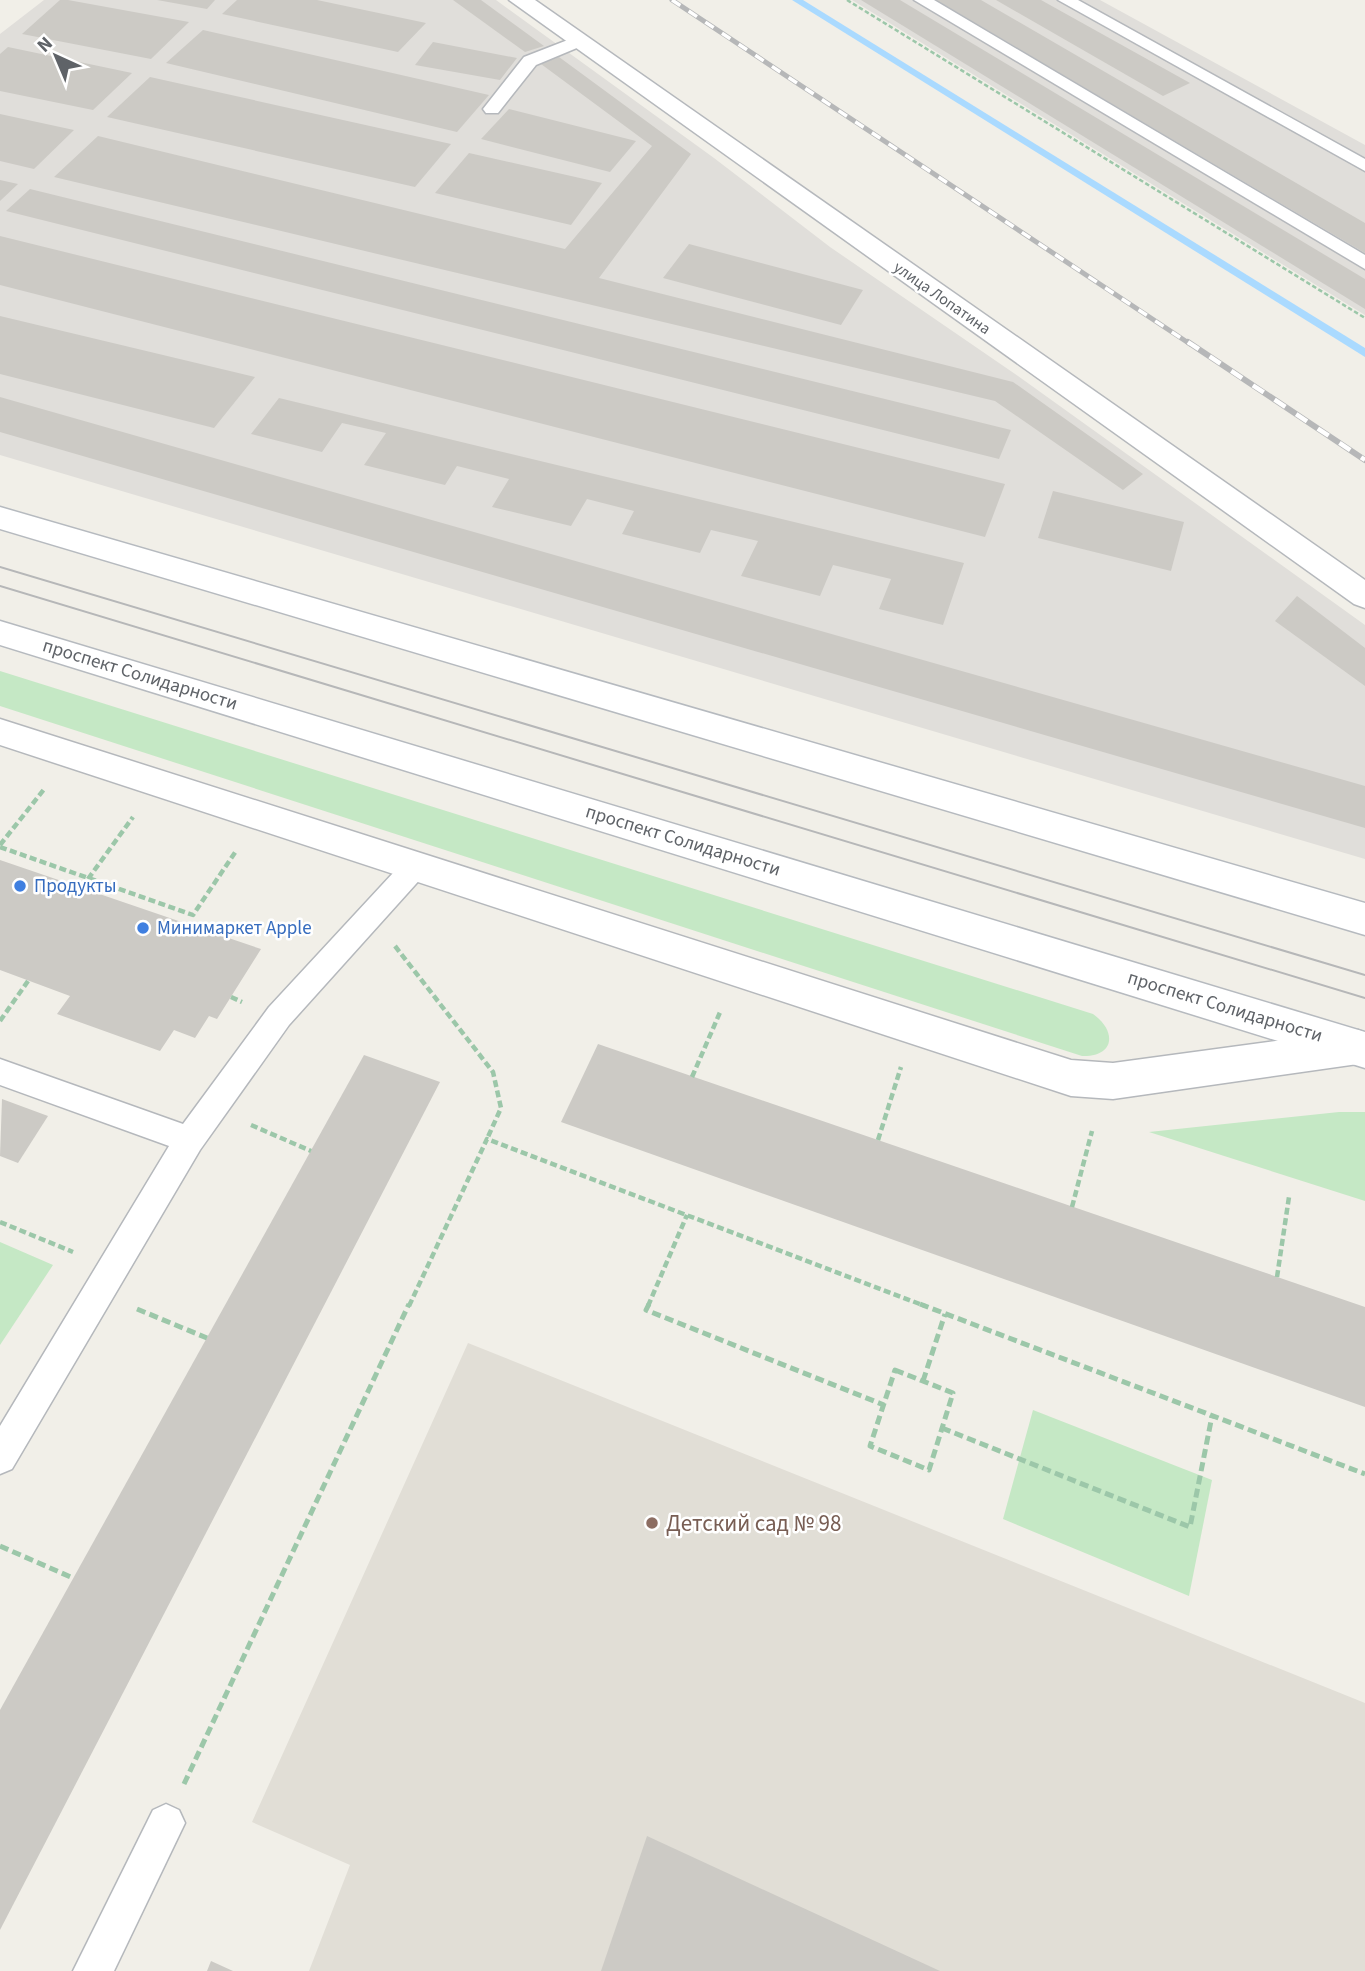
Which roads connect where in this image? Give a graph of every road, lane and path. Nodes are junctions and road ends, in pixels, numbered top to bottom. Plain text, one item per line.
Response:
1 (520, 0) edge
2 (847, 0) edge
3 (922, 0) edge
4 (1066, 0) edge
5 (578, 41) junction
6 (492, 109) dead end
7 (1365, 166) edge
8 (1365, 263) edge
9 (1365, 318) edge
10 (0, 518) edge
11 (1365, 596) edge
12 (0, 633) edge
13 (0, 732) edge
14 (48, 783) dead end
15 (135, 813) dead end
16 (0, 846) edge
17 (239, 847) dead end
18 (415, 867) junction
19 (88, 879) junction
20 (371, 915) junction
21 (1365, 919) edge
22 (28, 981) dead end
23 (722, 1007) dead end
24 (0, 1021) edge
25 (1362, 1049) edge
26 (901, 1067) dead end
27 (0, 1072) edge
28 (692, 1077) dead end
29 (212, 1109) junction
30 (1092, 1131) dead end
31 (487, 1139) junction
32 (190, 1140) junction
33 (878, 1140) dead end
34 (311, 1151) dead end
35 (1289, 1196) dead end
36 (1072, 1207) dead end
37 (687, 1215) junction
38 (0, 1222) edge
39 (1277, 1277) dead end
40 (105, 1281) junction
41 (945, 1314) junction
42 (207, 1338) dead end
43 (923, 1381) junction
44 (884, 1405) junction
45 (1212, 1416) junction
46 (942, 1428) junction
47 (0, 1457) edge
48 (1365, 1474) edge
49 (0, 1546) edge
50 (73, 1578) dead end
51 (166, 1823) joint
52 (93, 1971) edge

1 - 5 street, улица Лопатина
2 - 9 path
3 - 8 lane
4 - 7 lane
5 - 6 lane
5 - 11 street, улица Лопатина
10 - 21 street
12 - 25 street, проспект Солидарности
13 - 18 street
14 - 16 path
15 - 19 path
16 - 19 path
17 - 19 path
18 - 20 lane
18 - 25 street
20 - 29 lane
20 - 31 path
22 - 24 path
23 - 28 path
26 - 33 path
27 - 32 lane
29 - 32 lane
29 - 34 path
30 - 36 path
31 - 37 path
31 - 51 path
32 - 40 lane
35 - 39 path
37 - 41 path
37 - 44 path
38 - 40 path
40 - 42 path
40 - 47 lane
41 - 43 path
41 - 45 path
43 - 44 path
43 - 46 path
44 - 46 path
45 - 46 path
45 - 48 path
49 - 50 path
51 - 52 lane

